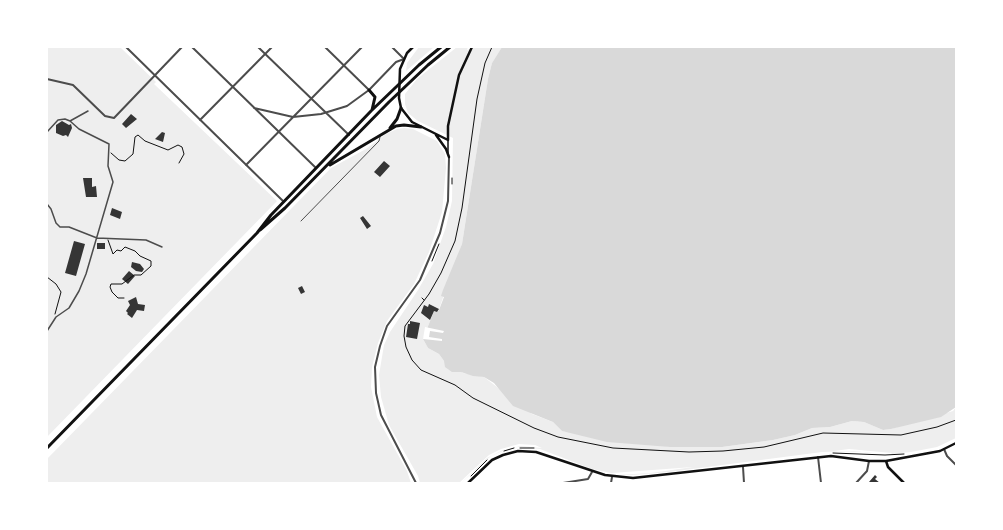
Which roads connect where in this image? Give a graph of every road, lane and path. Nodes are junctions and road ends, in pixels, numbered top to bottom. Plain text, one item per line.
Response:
1 (126, 47) edge
2 (182, 47) edge
3 (192, 47) edge
4 (258, 47) edge
5 (272, 47) edge
6 (325, 47) edge
7 (362, 47) edge
8 (392, 47) edge
9 (413, 47) edge
10 (440, 47) edge
11 (450, 47) edge
12 (472, 47) edge
13 (492, 47) edge
14 (265, 54) junction
15 (404, 58) junction
16 (344, 65) junction
17 (154, 75) junction
18 (47, 79) edge
19 (233, 87) junction
20 (369, 90) junction
21 (311, 98) junction
22 (254, 108) junction
23 (401, 108) junction
24 (88, 111) dead end
25 (372, 111) junction
26 (326, 113) junction
27 (293, 117) junction
28 (200, 120) junction
29 (70, 121) junction
30 (421, 127) junction
31 (389, 129) junction
32 (47, 132) edge
33 (279, 132) junction
34 (434, 133) junction
35 (381, 134) junction
36 (349, 135) junction
37 (448, 140) junction
38 (109, 152) junction
39 (448, 157) junction
40 (179, 163) dead end
41 (246, 165) junction
42 (316, 168) junction
43 (325, 168) junction
44 (452, 175) dead end
45 (451, 189) dead end
46 (284, 202) junction
47 (47, 204) edge
48 (301, 221) dead end
49 (257, 233) junction
50 (97, 238) junction
51 (106, 238) junction
52 (441, 239) dead end
53 (162, 247) dead end
54 (430, 265) dead end
55 (47, 277) edge
56 (124, 298) dead end
57 (422, 298) dead end
58 (425, 300) junction
59 (56, 317) junction
60 (47, 331) edge
61 (956, 420) edge
62 (956, 443) edge
63 (47, 448) edge
64 (536, 449) dead end
65 (944, 449) junction
66 (502, 452) dead end
67 (827, 453) dead end
68 (905, 454) dead end
69 (490, 457) dead end
70 (818, 457) junction
71 (869, 461) junction
72 (886, 461) junction
73 (956, 465) edge
74 (743, 467) junction
75 (592, 472) junction
76 (612, 477) junction
77 (468, 479) dead end
78 (416, 483) edge
79 (468, 483) edge
80 (563, 483) edge
81 (611, 483) edge
82 (744, 483) edge
83 (821, 483) edge
84 (856, 483) edge
85 (904, 483) edge

1 - 17 street
2 - 17 street
3 - 19 street
4 - 14 street
5 - 14 street
6 - 16 street
7 - 16 street
8 - 15 street
9 - 15 main road
10 - 25 highway
11 - 43 highway
12 - 37 main road
13 - 58 path
14 - 19 street
14 - 21 street
15 - 20 street
15 - 23 main road
16 - 20 street
16 - 21 street
17 - 18 street
17 - 28 street
19 - 22 street
19 - 28 street
20 - 25 highway
20 - 26 street
21 - 26 street
21 - 27 street
22 - 27 street
22 - 33 street
23 - 30 main road
23 - 31 highway
24 - 29 street
25 - 36 highway
26 - 27 street
26 - 36 street
27 - 33 street
28 - 41 street
29 - 32 street
29 - 38 street
30 - 31 highway
30 - 34 main road
31 - 35 highway
33 - 41 street
33 - 42 street
34 - 37 main road
34 - 39 main road
35 - 43 highway
35 - 48 lane
36 - 42 highway
37 - 39 street
38 - 40 path
38 - 50 street
39 - 78 street
41 - 46 street
42 - 46 highway
43 - 49 highway
44 - 45 path
46 - 49 highway
47 - 50 street
49 - 63 highway
50 - 51 street
50 - 59 street
51 - 53 street
51 - 56 path
52 - 54 path
55 - 59 path
57 - 58 path
58 - 61 path
59 - 60 street
62 - 65 main road
64 - 66 path
65 - 72 main road
65 - 73 street
67 - 68 path
69 - 77 path
70 - 71 main road
70 - 74 main road
70 - 83 street
71 - 72 main road
71 - 84 street
72 - 85 main road
74 - 76 main road
74 - 82 street
75 - 76 main road
75 - 79 main road
75 - 80 street
76 - 81 street

